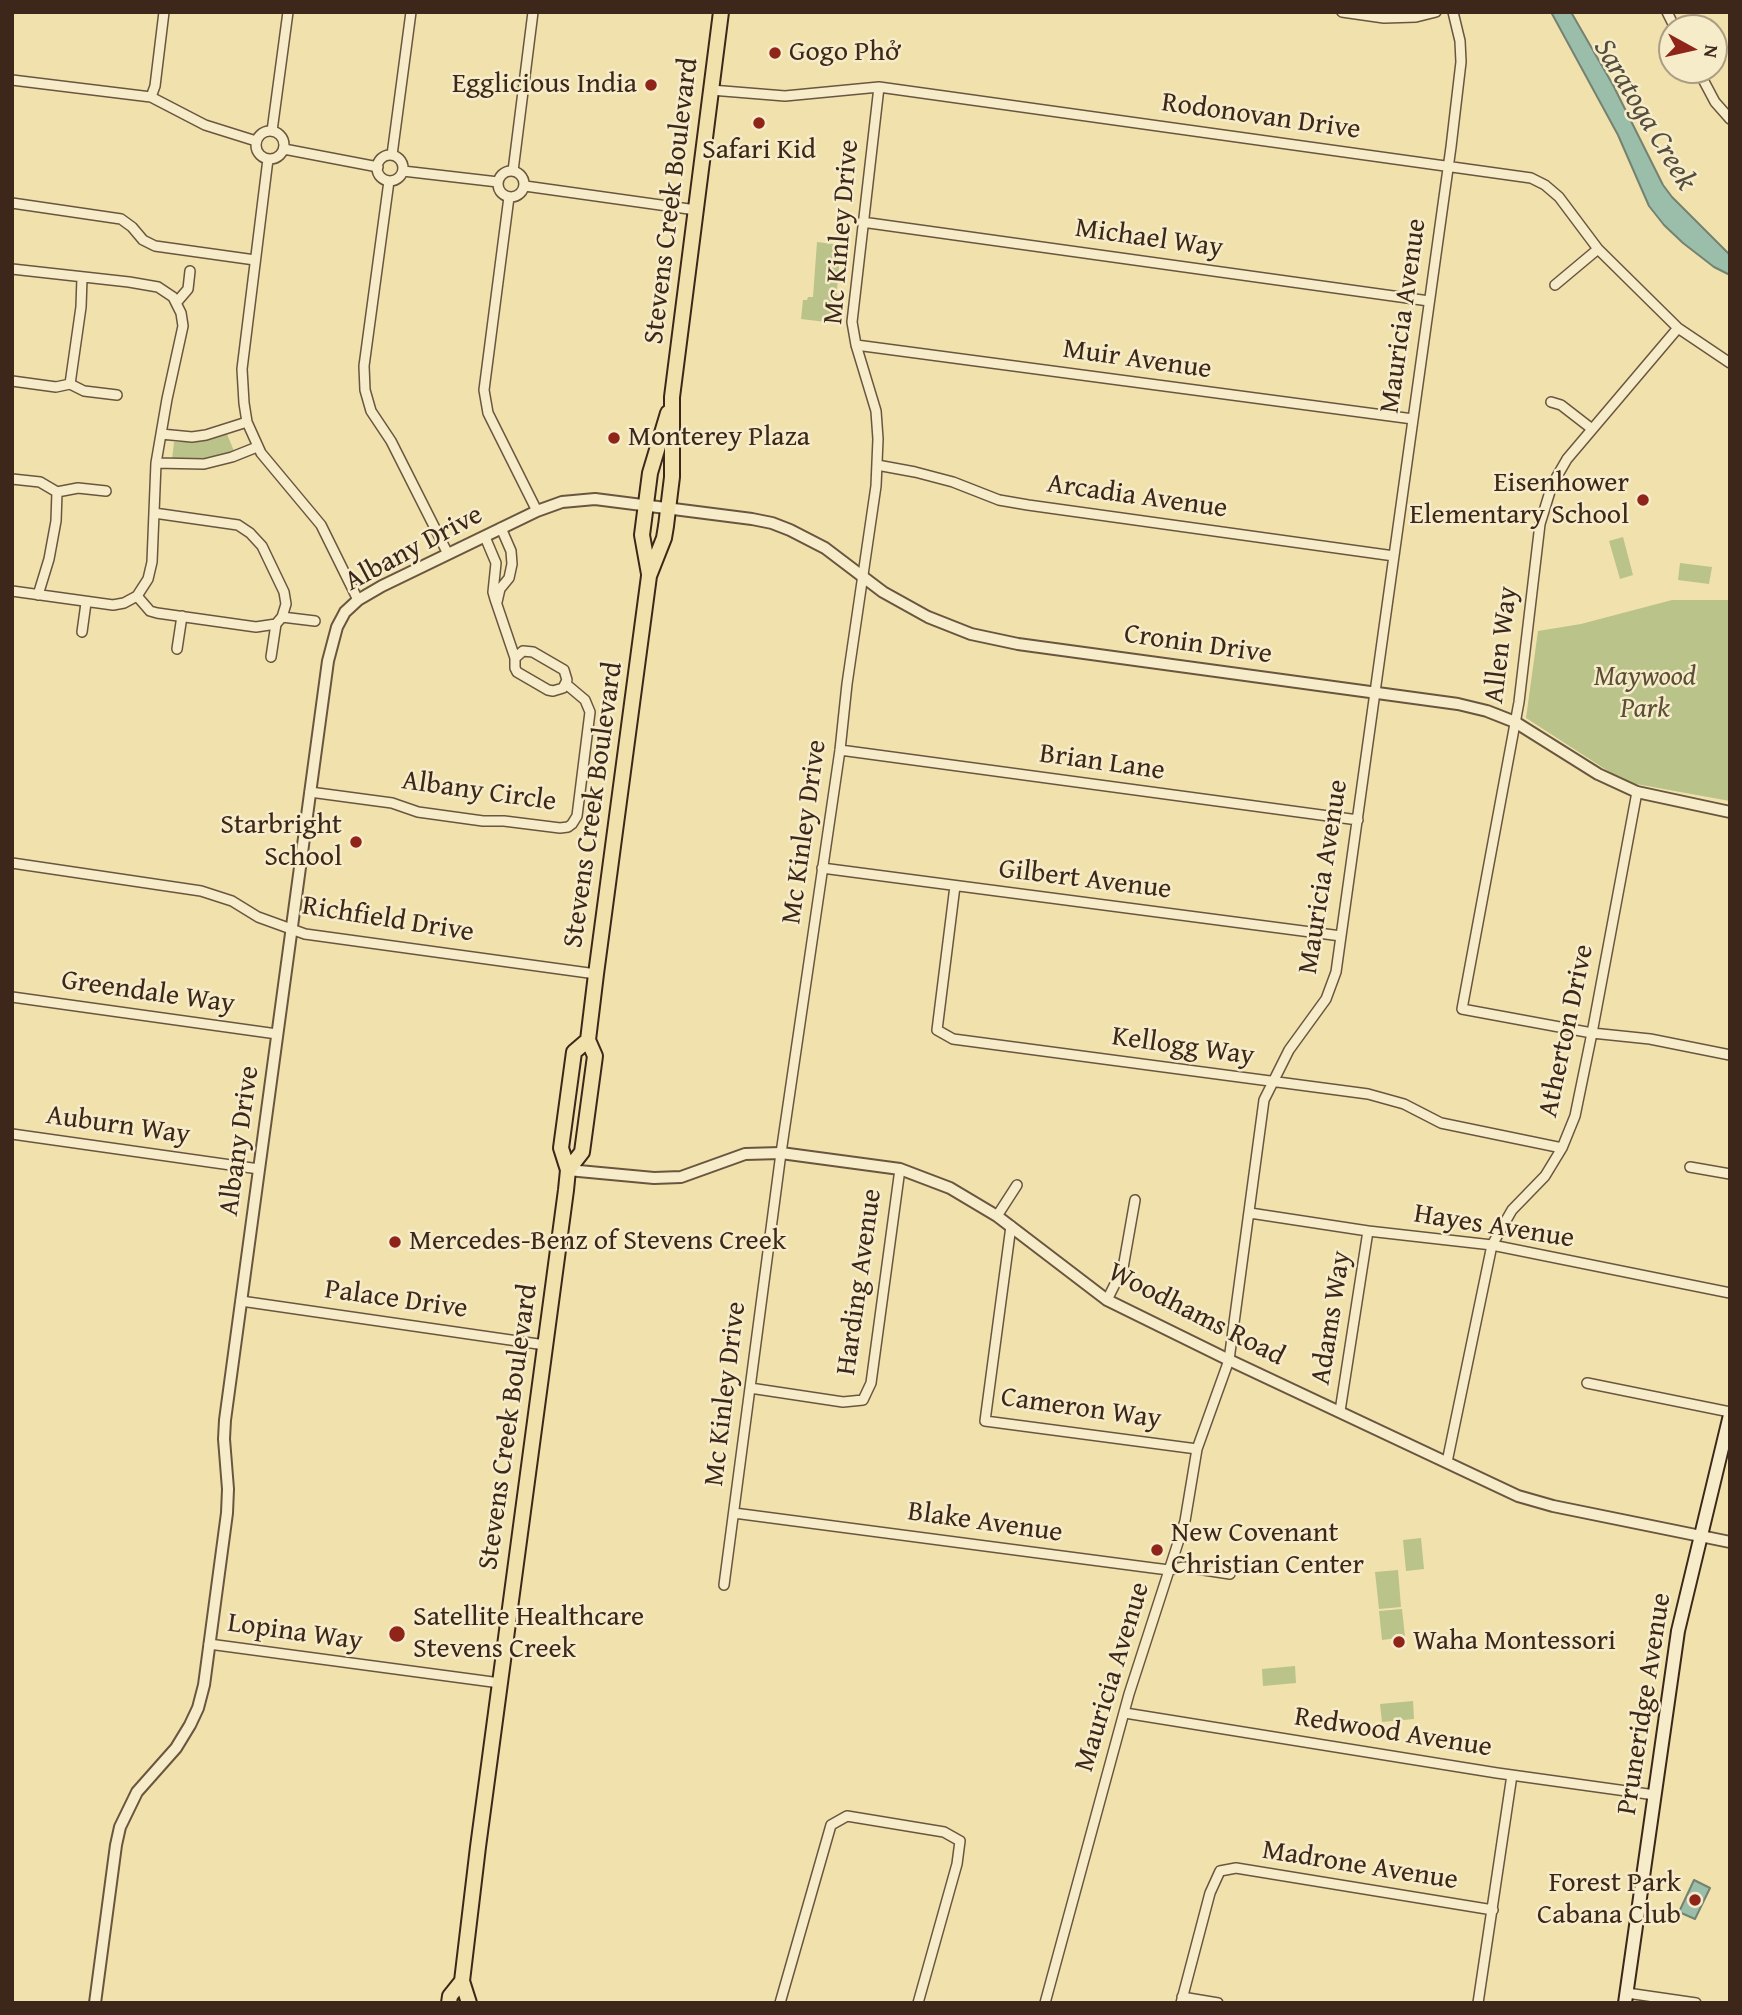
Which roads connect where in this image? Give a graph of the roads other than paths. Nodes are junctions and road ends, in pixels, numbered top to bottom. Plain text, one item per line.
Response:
1 (164, 12) edge
2 (288, 12) edge
3 (411, 12) edge
4 (533, 12) edge
5 (721, 12) edge
6 (1342, 12) edge
7 (1436, 12) edge
8 (1453, 12) edge
9 (12, 80) edge
10 (1705, 84) edge
11 (879, 87) junction
12 (711, 90) junction
13 (151, 97) junction
14 (1730, 118) edge
15 (272, 131) junction
16 (256, 141) junction
17 (284, 149) junction
18 (392, 155) junction
19 (268, 159) junction
20 (1449, 166) junction
21 (377, 167) junction
22 (403, 171) junction
23 (513, 171) junction
24 (389, 181) junction
25 (498, 182) junction
26 (525, 186) junction
27 (509, 197) junction
28 (12, 203) edge
29 (696, 210) junction
30 (862, 222) junction
31 (1598, 249) junction
32 (255, 260) junction
33 (12, 269) edge
34 (191, 271) dead end
35 (82, 278) junction
36 (1555, 285) dead end
37 (1429, 301) junction
38 (176, 303) junction
39 (1678, 328) junction
40 (856, 345) junction
41 (1730, 363) edge
42 (12, 381) edge
43 (70, 384) junction
44 (117, 395) dead end
45 (672, 397) junction
46 (1552, 402) dead end
47 (1413, 419) junction
48 (247, 422) junction
49 (1592, 429) junction
50 (160, 434) junction
51 (257, 447) junction
52 (156, 463) junction
53 (877, 465) junction
54 (12, 478) edge
55 (106, 491) dead end
56 (57, 492) junction
57 (646, 505) junction
58 (668, 507) junction
59 (537, 511) junction
60 (154, 513) junction
61 (501, 528) junction
62 (485, 537) junction
63 (448, 554) junction
64 (1394, 556) junction
65 (649, 576) junction
66 (862, 577) junction
67 (495, 578) junction
68 (507, 580) junction
69 (12, 591) edge
70 (38, 595) junction
71 (137, 596) junction
72 (358, 600) junction
73 (86, 603) junction
74 (497, 604) junction
75 (182, 616) junction
76 (279, 620) junction
77 (315, 621) dead end
78 (82, 632) dead end
79 (177, 649) dead end
80 (271, 657) dead end
81 (515, 658) junction
82 (566, 684) junction
83 (1375, 692) junction
84 (1515, 722) junction
85 (840, 750) junction
86 (310, 792) junction
87 (1637, 792) junction
88 (1730, 812) edge
89 (1358, 820) junction
90 (12, 863) edge
91 (822, 867) junction
92 (955, 886) junction
93 (291, 929) junction
94 (1342, 936) junction
95 (596, 974) junction
96 (12, 997) edge
97 (1592, 1033) junction
98 (277, 1034) junction
99 (588, 1040) junction
100 (1730, 1055) edge
101 (1273, 1082) junction
102 (12, 1134) edge
103 (1562, 1148) junction
104 (780, 1153) junction
105 (1690, 1167) dead end
106 (259, 1168) junction
107 (900, 1169) junction
108 (568, 1170) junction
109 (1730, 1174) edge
110 (1017, 1185) dead end
111 (1135, 1200) dead end
112 (1250, 1213) junction
113 (997, 1216) junction
114 (1011, 1226) junction
115 (1368, 1231) junction
116 (1492, 1245) junction
117 (1730, 1293) edge
118 (1107, 1300) junction
119 (241, 1301) junction
120 (545, 1345) junction
121 (1229, 1360) junction
122 (1587, 1383) dead end
123 (750, 1388) junction
124 (1340, 1411) junction
125 (1730, 1414) edge
126 (1197, 1449) junction
127 (1447, 1462) junction
128 (734, 1513) junction
129 (1700, 1537) junction
130 (1730, 1542) edge
131 (1169, 1570) junction
132 (1230, 1574) dead end
133 (724, 1585) dead end
134 (209, 1644) junction
135 (500, 1683) junction
136 (1125, 1713) junction
137 (1512, 1775) junction
138 (1655, 1795) junction
139 (1493, 1910) junction
140 (462, 1981) junction
141 (1626, 1998) edge
142 (1181, 2000) edge
143 (95, 2003) edge
144 (449, 2003) edge
145 (469, 2003) edge
146 (780, 2003) edge
147 (918, 2003) edge
148 (1045, 2003) edge
149 (1218, 2003) edge
150 (1478, 2003) edge
151 (1696, 2003) edge

1 - 13 street
2 - 15 street
3 - 18 street
4 - 23 street
5 - 12 main road, Stevens Creek Boulevard
6 - 7 street
8 - 20 street, Mauricia Avenue
9 - 13 street
10 - 14 street
11 - 12 street, Rodonovan Drive
11 - 20 street, Rodonovan Drive
11 - 30 street, Mc Kinley Drive
12 - 29 main road, Stevens Creek Boulevard
13 - 16 street
15 - 16 street
15 - 17 street
16 - 19 street
17 - 19 street
17 - 21 street
18 - 21 street
18 - 22 street
19 - 32 street
20 - 31 street, Rodonovan Drive
20 - 37 street, Mauricia Avenue
21 - 24 street
22 - 24 street
22 - 25 street
23 - 25 street
23 - 26 street
24 - 63 street
25 - 27 street
26 - 27 street
26 - 29 street
27 - 59 street
28 - 32 street
29 - 45 main road, Stevens Creek Boulevard
30 - 37 street, Michael Way
30 - 40 street, Mc Kinley Drive
31 - 36 street
31 - 39 street, Rodonovan Drive
32 - 48 street
33 - 35 street
34 - 38 street
35 - 38 street
35 - 43 street
37 - 47 street, Mauricia Avenue
38 - 50 street
39 - 41 street, Rodonovan Drive
39 - 49 street, Allen Way
40 - 47 street, Muir Avenue
40 - 53 street, Mc Kinley Drive
42 - 43 street
43 - 44 street
45 - 57 main road, Stevens Creek Boulevard
45 - 58 main road, Stevens Creek Boulevard
46 - 49 street
47 - 64 street, Mauricia Avenue
48 - 50 street
48 - 51 street
49 - 84 street, Allen Way
50 - 52 street
51 - 52 street
51 - 72 street
52 - 60 street
53 - 64 street, Arcadia Avenue
53 - 66 street, Mc Kinley Drive
54 - 56 street
55 - 56 street
56 - 70 street
57 - 58 street, Albany Drive
57 - 59 street, Albany Drive
57 - 65 main road, Stevens Creek Boulevard
58 - 65 main road, Stevens Creek Boulevard
58 - 66 street, Cronin Drive
59 - 61 street, Albany Drive
60 - 71 street
60 - 76 street
61 - 62 street, Albany Drive
61 - 68 street
62 - 63 street, Albany Drive
62 - 67 street
63 - 72 street, Albany Drive
64 - 83 street, Mauricia Avenue
65 - 95 main road, Stevens Creek Boulevard
66 - 83 street, Cronin Drive
66 - 85 street, Mc Kinley Drive
67 - 68 street
67 - 74 street
68 - 74 street
69 - 70 street
70 - 73 street
71 - 73 street
71 - 75 street
72 - 86 street, Albany Drive
73 - 78 street
74 - 81 street
75 - 76 street
75 - 79 street
76 - 77 street
76 - 80 street
81 - 82 street, Albany Circle
81 - 82 street
82 - 86 street, Albany Circle
83 - 84 street, Cronin Drive
83 - 89 street, Mauricia Avenue
84 - 87 street, Cronin Drive
84 - 97 street, Allen Way
85 - 89 street, Brian Lane
85 - 91 street, Mc Kinley Drive
86 - 93 street, Albany Drive
87 - 88 street, Cronin Drive
87 - 97 street, Atherton Drive
89 - 94 street, Mauricia Avenue
90 - 93 street, Richfield Drive
91 - 92 street, Gilbert Avenue
91 - 104 street, Mc Kinley Drive
92 - 94 street, Gilbert Avenue
92 - 101 street, Kellogg Way
93 - 95 street, Richfield Drive
93 - 98 street, Albany Drive
94 - 101 street, Mauricia Avenue
95 - 99 main road, Stevens Creek Boulevard
96 - 98 street, Greendale Way
97 - 100 street
97 - 103 street, Atherton Drive
98 - 106 street, Albany Drive
99 - 108 main road, Stevens Creek Boulevard
99 - 108 main road, Stevens Creek Boulevard
101 - 103 street, Kellogg Way
101 - 112 street, Mauricia Avenue
102 - 106 street, Auburn Way
103 - 116 street, Atherton Drive
104 - 107 street, Woodhams Road
104 - 108 street, Woodhams Road
104 - 123 street, Mc Kinley Drive
105 - 109 street
106 - 119 street, Albany Drive
107 - 113 street, Woodhams Road
107 - 123 street, Harding Avenue
108 - 120 main road, Stevens Creek Boulevard
110 - 113 street
111 - 118 street
112 - 115 street, Hayes Avenue
112 - 121 street, Mauricia Avenue
113 - 114 street, Woodhams Road
114 - 118 street, Woodhams Road
114 - 126 street, Cameron Way
115 - 116 street, Hayes Avenue
115 - 124 street, Adams Way
116 - 117 street, Hayes Avenue
116 - 127 street, Atherton Drive
118 - 121 street, Woodhams Road
119 - 120 street, Palace Drive
119 - 134 street, Albany Drive
120 - 135 main road, Stevens Creek Boulevard
121 - 124 street, Woodhams Road
121 - 126 street, Mauricia Avenue
122 - 125 street
123 - 128 street, Mc Kinley Drive
124 - 127 street, Woodhams Road
125 - 129 main road, Pruneridge Avenue
126 - 131 street, Mauricia Avenue
127 - 129 street, Woodhams Road
128 - 131 street, Blake Avenue
128 - 133 street, Mc Kinley Drive
129 - 130 street, Woodhams Road
129 - 138 main road, Pruneridge Avenue
131 - 132 street, Blake Avenue
131 - 136 street, Mauricia Avenue
134 - 135 street, Lopina Way
134 - 143 street, Albany Drive
135 - 140 main road, Stevens Creek Boulevard
136 - 137 street, Redwood Avenue
136 - 148 street, Mauricia Avenue
137 - 138 street, Redwood Avenue
137 - 139 street
138 - 141 main road, Pruneridge Avenue
139 - 142 street, Madrone Avenue
139 - 150 street
140 - 144 main road, Stevens Creek Boulevard
140 - 145 main road, Stevens Creek Boulevard
141 - 151 street
142 - 149 street
146 - 147 street

